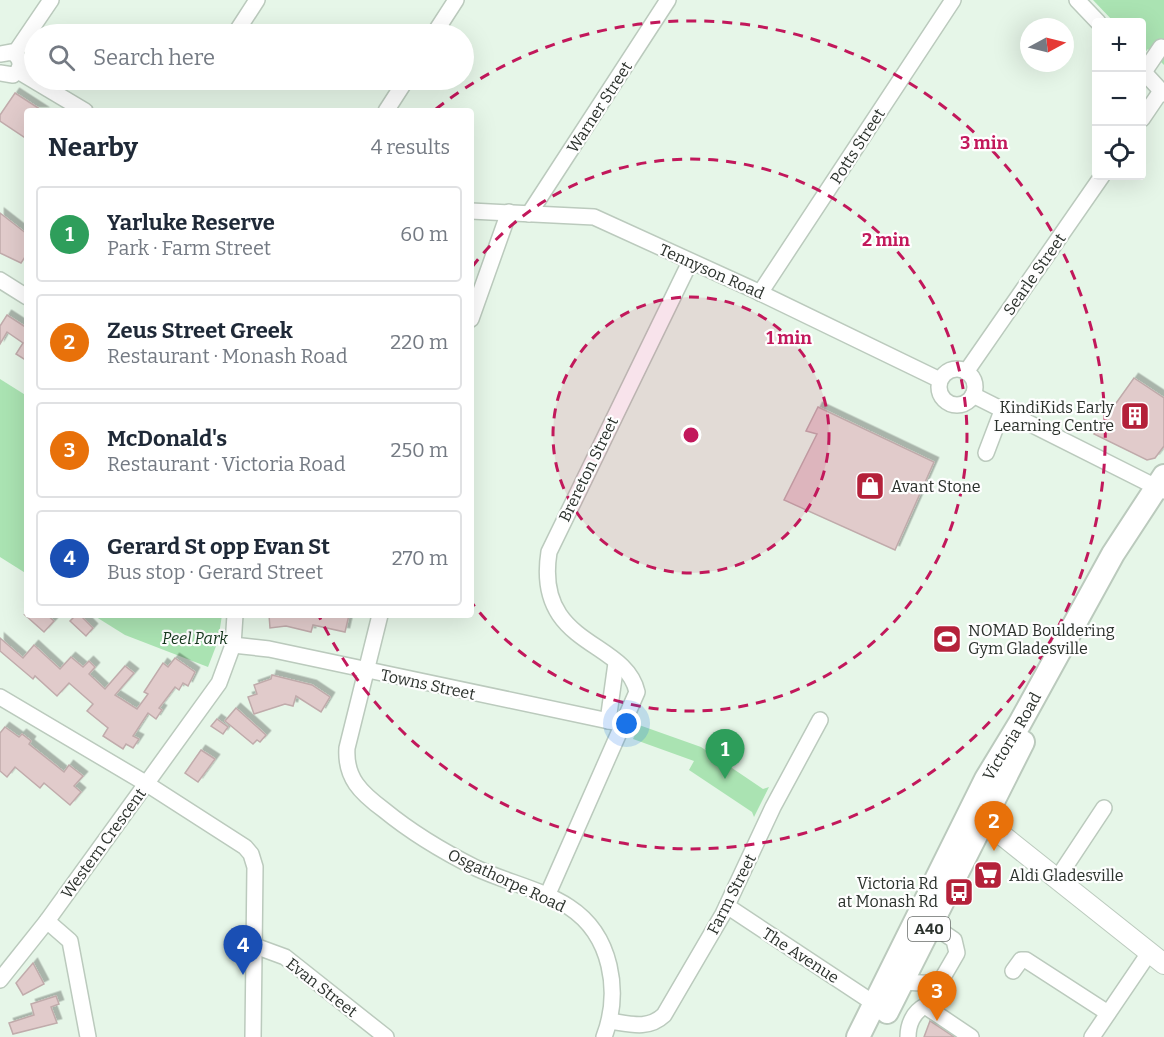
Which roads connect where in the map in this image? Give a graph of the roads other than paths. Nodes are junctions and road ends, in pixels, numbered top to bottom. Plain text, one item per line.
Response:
1 (51, 0) edge
2 (257, 0) edge
3 (456, 0) edge
4 (668, 0) edge
5 (953, 0) edge
6 (1077, 0) edge
7 (1094, 18) edge
8 (32, 24) edge
9 (241, 24) edge
10 (440, 24) edge
11 (24, 34) edge
12 (1161, 47) dead end
13 (8, 54) edge
14 (1146, 67) edge
15 (18, 71) junction
16 (1144, 72) edge
17 (24, 75) edge
18 (1, 76) edge
19 (50, 90) edge
20 (400, 90) edge
21 (1163, 93) edge
22 (80, 108) edge
23 (389, 108) edge
24 (1146, 114) edge
25 (1099, 180) edge
26 (474, 211) edge
27 (509, 212) junction
28 (529, 214) junction
29 (690, 262) junction
30 (0, 280) edge
31 (760, 293) junction
32 (24, 295) edge
33 (474, 311) edge
34 (966, 372) junction
35 (940, 380) junction
36 (973, 395) junction
37 (1002, 411) junction
38 (986, 453) dead end
39 (1162, 489) edge
40 (235, 618) edge
41 (379, 618) edge
42 (233, 645) junction
43 (616, 663) junction
44 (368, 671) junction
45 (2, 702) edge
46 (820, 720) dead end
47 (615, 722) junction
48 (147, 784) junction
49 (1104, 808) dead end
50 (976, 817) junction
51 (1057, 879) junction
52 (547, 896) junction
53 (726, 906) junction
54 (47, 921) junction
55 (932, 925) junction
56 (255, 946) junction
57 (1158, 956) edge
58 (1013, 971) dead end
59 (0, 980) edge
60 (903, 982) junction
61 (875, 1004) junction
62 (1108, 1012) junction
63 (610, 1021) junction
64 (1095, 1032) edge
65 (88, 1037) edge
66 (253, 1037) edge
67 (386, 1037) edge
68 (604, 1037) edge
69 (858, 1037) edge
70 (873, 1037) edge
71 (908, 1037) edge
72 (971, 1037) edge

1 - 8 street
2 - 9 street
3 - 10 street
4 - 28 street, Warner Street
5 - 31 street, Potts Street
6 - 7 street
11 - 13 street
12 - 14 street
13 - 15 street
15 - 17 street
15 - 18 street
16 - 21 street
19 - 22 street
20 - 23 street
21 - 24 street
25 - 34 street, Searle Street
26 - 27 street, Tennyson Road
27 - 28 street, Tennyson Road
27 - 33 street
28 - 29 street, Tennyson Road
29 - 31 street, Tennyson Road
29 - 43 street, Brereton Street
30 - 32 street
31 - 35 street, Tennyson Road
34 - 35 street
34 - 36 street
35 - 36 street
36 - 37 street
37 - 38 street
37 - 39 street
39 - 50 highway, Victoria Road / A40
40 - 42 street
41 - 44 street, Osgathorpe Road
42 - 44 street, Towns Street
42 - 48 street
43 - 47 street, Brereton Street
43 - 47 street, Brereton Street
44 - 47 street, Towns Street
44 - 52 street, Osgathorpe Road
45 - 48 street, Western Crescent
46 - 53 street, Farm Street
47 - 52 street, Brereton Street
48 - 54 street, Western Crescent
48 - 56 street
49 - 51 street
50 - 51 main road
50 - 55 highway, Victoria Road / A40
50 - 61 highway, Victoria Road / A40
51 - 57 main road
52 - 63 street, Osgathorpe Road
53 - 61 street, The Avenue
53 - 63 street, Farm Street
54 - 59 street, Western Crescent
54 - 65 street
55 - 60 highway, Victoria Road / A40
55 - 60 street
56 - 66 street
56 - 67 street, Evan Street
57 - 62 street
58 - 62 street
60 - 70 highway, Victoria Road / A40
61 - 69 highway, Victoria Road / A40
62 - 64 street
63 - 68 street, Osgathorpe Road
71 - 72 street

